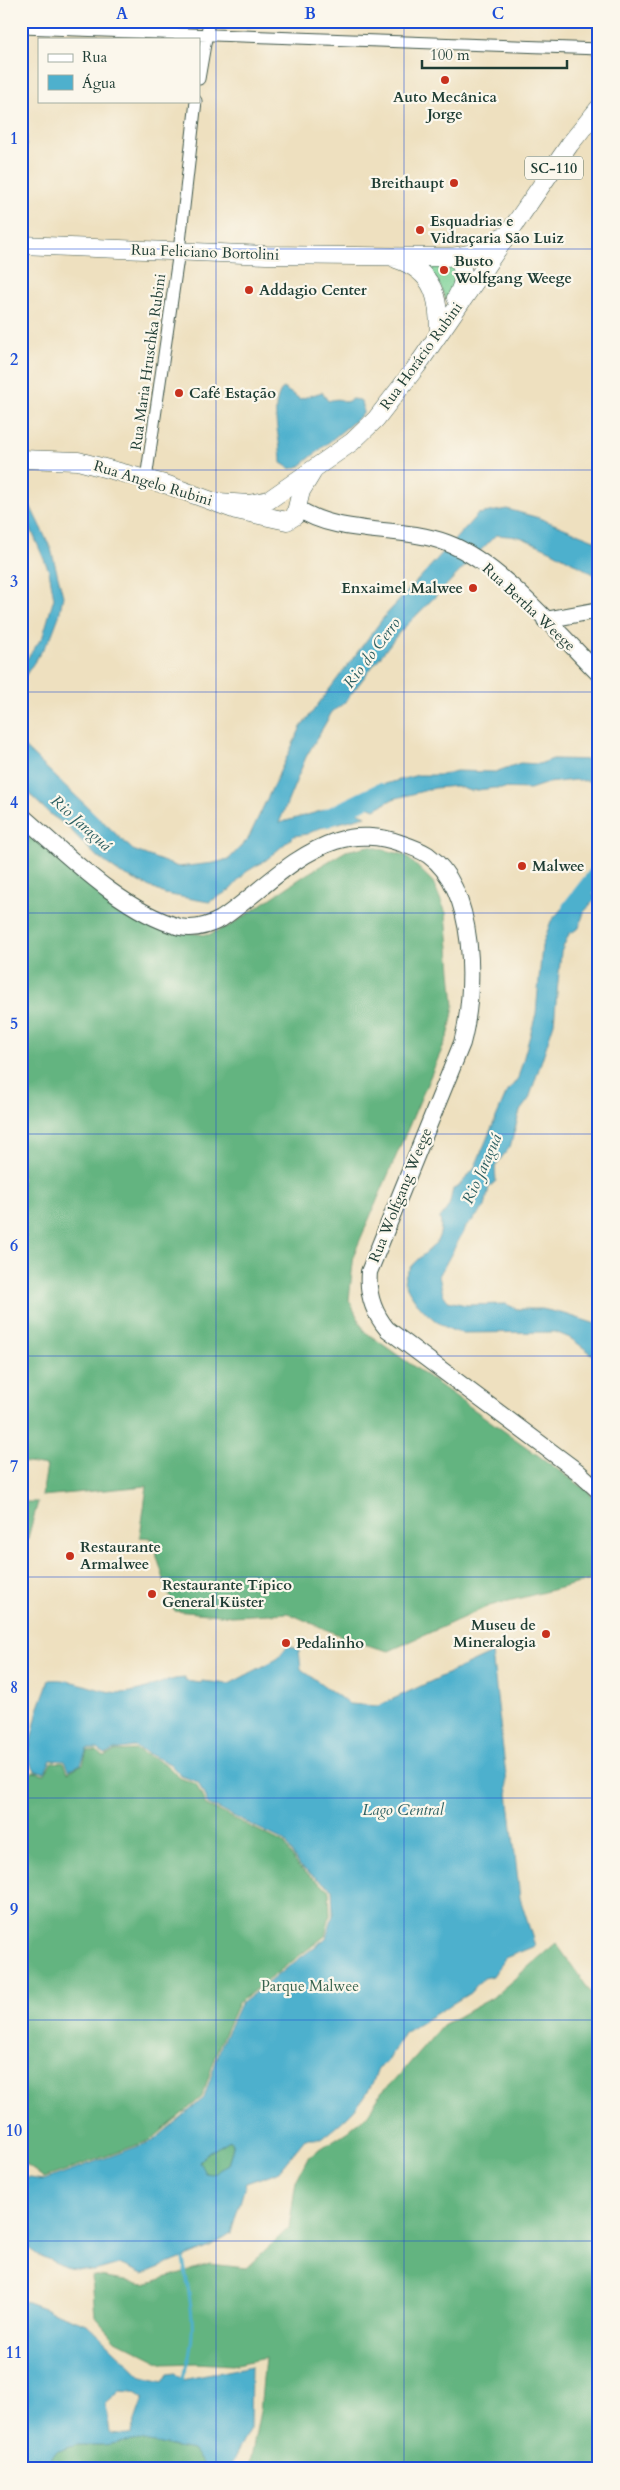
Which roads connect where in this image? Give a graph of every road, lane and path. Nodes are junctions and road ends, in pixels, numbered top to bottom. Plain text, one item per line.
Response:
1 (209, 21) edge
2 (21, 28) edge
3 (206, 34) junction
4 (599, 50) edge
5 (200, 73) edge
6 (196, 102) edge
7 (599, 108) edge
8 (511, 229) junction
9 (22, 245) edge
10 (179, 251) junction
11 (458, 256) junction
12 (389, 257) junction
13 (442, 330) junction
14 (21, 459) edge
15 (316, 468) junction
16 (146, 479) junction
17 (218, 502) junction
18 (289, 516) junction
19 (599, 610) edge
20 (573, 614) junction
21 (545, 620) junction
22 (568, 644) junction
23 (599, 674) edge
24 (21, 815) edge
25 (577, 1471) junction
26 (599, 1481) edge
27 (599, 1491) edge

1 - 3 street
2 - 3 street
3 - 4 street
3 - 5 street
6 - 10 street, Rua Maria Hruschka Rubini
7 - 8 main road, Rua Horácio Rubini / SC-110
8 - 11 main road, Rua Feliciano Bortolini
8 - 13 main road, Rua Horácio Rubini
9 - 10 main road, Rua Feliciano Bortolini
10 - 12 main road, Rua Feliciano Bortolini
10 - 16 street, Rua Maria Hruschka Rubini
11 - 12 main road, Rua Feliciano Bortolini
11 - 13 main road
12 - 13 main road, Rua Feliciano Bortolini
13 - 15 main road, Rua Horácio Rubini
14 - 16 main road, Rua Angelo Rubini
15 - 17 main road, Rua Horácio Rubini
15 - 18 main road, Rua Horácio Rubini
16 - 17 main road, Rua Angelo Rubini
17 - 18 main road, Rua Angelo Rubini
18 - 21 main road, Rua Bertha Weege
19 - 20 main road
20 - 21 main road
20 - 22 main road
21 - 22 main road, Rua Bertha Weege
22 - 23 main road, Rua Bertha Weege
24 - 25 main road, Rua Wolfgang Weege
25 - 26 main road, Rua Wolfgang Weege
25 - 27 main road, Rua Wolfgang Weege

